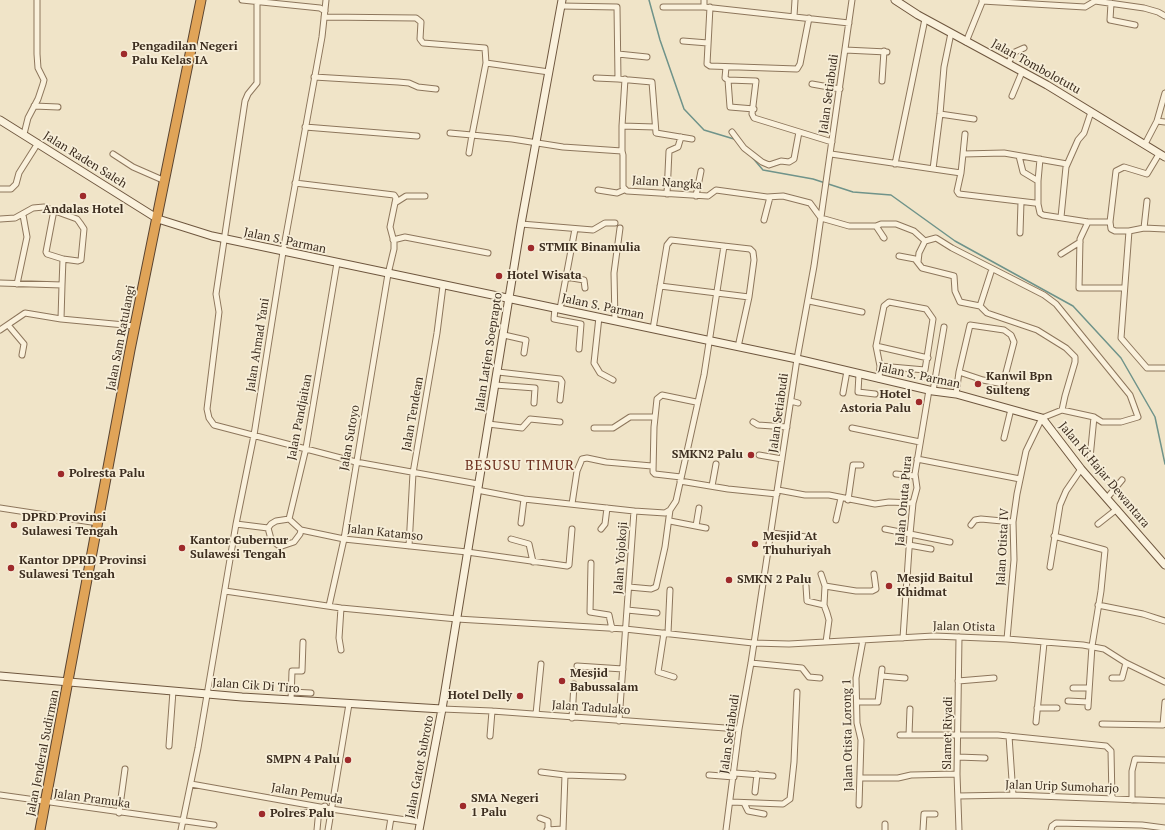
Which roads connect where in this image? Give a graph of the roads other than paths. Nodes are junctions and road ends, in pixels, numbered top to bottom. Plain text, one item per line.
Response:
1 (37, 0) edge
2 (201, 0) edge
3 (242, 0) edge
4 (326, 0) edge
5 (704, 0) edge
6 (795, 0) edge
7 (852, 0) edge
8 (895, 0) edge
9 (1094, 0) edge
10 (983, 1) edge
11 (257, 2) junction
12 (562, 3) edge
13 (1111, 3) junction
14 (663, 7) dead end
15 (707, 7) junction
16 (325, 11) junction
17 (794, 16) junction
18 (1165, 16) edge
19 (324, 17) junction
20 (809, 18) junction
21 (925, 19) junction
22 (849, 23) junction
23 (1135, 25) dead end
24 (951, 34) junction
25 (683, 41) dead end
26 (966, 42) junction
27 (708, 43) junction
28 (1024, 48) dead end
29 (845, 50) junction
30 (618, 54) junction
31 (647, 57) dead end
32 (486, 63) junction
33 (1008, 63) junction
34 (726, 66) junction
35 (550, 72) junction
36 (1022, 72) junction
37 (314, 77) junction
38 (596, 78) dead end
39 (618, 79) junction
40 (624, 79) junction
41 (728, 80) junction
42 (882, 81) dead end
43 (812, 84) dead end
44 (436, 89) dead end
45 (840, 89) junction
46 (1165, 93) edge
47 (1012, 96) dead end
48 (34, 106) junction
49 (58, 108) dead end
50 (754, 109) junction
51 (1091, 112) junction
52 (940, 114) junction
53 (974, 119) dead end
54 (0, 120) edge
55 (1157, 121) junction
56 (1165, 122) edge
57 (622, 126) junction
58 (654, 127) junction
59 (304, 128) junction
60 (732, 132) dead end
61 (799, 132) junction
62 (450, 133) dead end
63 (24, 134) junction
64 (472, 134) junction
65 (965, 134) dead end
66 (417, 136) dead end
67 (681, 137) junction
68 (692, 139) dead end
69 (832, 142) junction
70 (38, 143) junction
71 (537, 143) junction
72 (1145, 144) junction
73 (622, 151) junction
74 (469, 153) dead end
75 (113, 154) dead end
76 (831, 154) junction
77 (963, 154) junction
78 (1162, 155) edge
79 (1019, 156) junction
80 (1040, 159) junction
81 (895, 164) junction
82 (1067, 164) junction
83 (932, 169) junction
84 (701, 171) dead end
85 (961, 173) junction
86 (165, 181) junction
87 (1038, 181) junction
88 (295, 183) junction
89 (0, 189) edge
90 (598, 190) dead end
91 (624, 190) junction
92 (667, 194) junction
93 (425, 196) dead end
94 (696, 196) junction
95 (770, 197) junction
96 (1147, 201) dead end
97 (1021, 202) junction
98 (396, 203) junction
99 (1038, 204) junction
100 (54, 210) junction
101 (23, 215) junction
102 (1061, 217) junction
103 (158, 218) junction
104 (821, 218) junction
105 (0, 219) edge
106 (764, 220) dead end
107 (1088, 222) junction
108 (1110, 222) junction
109 (615, 223) dead end
110 (521, 224) junction
111 (876, 226) junction
112 (620, 228) dead end
113 (1144, 228) junction
114 (575, 229) junction
115 (1165, 229) edge
116 (1129, 231) junction
117 (1020, 233) dead end
118 (883, 237) dead end
119 (224, 239) junction
120 (393, 240) junction
121 (925, 241) junction
122 (1080, 242) junction
123 (724, 246) junction
124 (283, 252) junction
125 (488, 253) dead end
126 (1061, 254) dead end
127 (899, 256) dead end
128 (63, 259) junction
129 (337, 263) junction
130 (918, 263) junction
131 (991, 272) dead end
132 (388, 274) junction
133 (566, 277) junction
134 (0, 283) edge
135 (18, 284) junction
136 (62, 285) junction
137 (442, 286) junction
138 (660, 286) junction
139 (585, 288) dead end
140 (1124, 288) junction
141 (717, 293) junction
142 (749, 298) junction
143 (509, 300) junction
144 (809, 301) junction
145 (980, 306) junction
146 (558, 308) junction
147 (862, 312) dead end
148 (582, 313) junction
149 (599, 317) junction
150 (61, 319) junction
151 (615, 320) junction
152 (581, 324) junction
153 (8, 325) junction
154 (135, 326) junction
155 (944, 327) dead end
156 (653, 329) junction
157 (0, 330) edge
158 (504, 335) junction
159 (710, 341) junction
160 (876, 346) junction
161 (738, 347) junction
162 (579, 349) dead end
163 (524, 353) dead end
164 (22, 355) dead end
165 (928, 358) junction
166 (796, 359) junction
167 (880, 366) junction
168 (1165, 368) edge
169 (847, 371) junction
170 (498, 372) junction
171 (959, 372) junction
172 (859, 374) junction
173 (879, 379) junction
174 (613, 380) dead end
175 (495, 384) junction
176 (931, 390) junction
177 (843, 393) dead end
178 (875, 394) dead end
179 (956, 394) junction
180 (560, 400) dead end
181 (791, 401) junction
182 (696, 402) junction
183 (534, 403) dead end
184 (798, 403) dead end
185 (1012, 409) junction
186 (1062, 410) junction
187 (655, 416) junction
188 (1094, 417) junction
189 (1042, 418) junction
190 (560, 422) dead end
191 (752, 422) dead end
192 (488, 424) junction
193 (787, 427) junction
194 (594, 428) dead end
195 (852, 428) dead end
196 (254, 435) junction
197 (1004, 438) dead end
198 (920, 442) junction
199 (306, 448) junction
200 (759, 455) dead end
201 (1090, 458) dead end
202 (782, 459) junction
203 (917, 459) junction
204 (356, 462) junction
205 (716, 464) dead end
206 (861, 465) dead end
207 (652, 466) junction
208 (1081, 469) junction
209 (414, 473) junction
210 (896, 474) dead end
211 (915, 476) junction
212 (681, 479) junction
213 (1020, 479) junction
214 (1122, 480) dead end
215 (712, 486) junction
216 (477, 487) junction
217 (778, 492) junction
218 (841, 498) junction
219 (1107, 498) junction
220 (524, 499) junction
221 (848, 500) junction
222 (913, 503) junction
223 (572, 504) junction
224 (0, 508) edge
225 (607, 508) junction
226 (699, 508) dead end
227 (1117, 509) junction
228 (670, 510) junction
229 (634, 511) junction
230 (289, 519) junction
231 (836, 520) dead end
232 (670, 522) junction
233 (1012, 522) junction
234 (98, 523) junction
235 (520, 523) dead end
236 (236, 524) junction
237 (971, 524) dead end
238 (1098, 524) dead end
239 (696, 526) junction
240 (268, 528) junction
241 (706, 528) dead end
242 (572, 529) dead end
243 (601, 529) dead end
244 (885, 529) dead end
245 (301, 530) junction
246 (771, 533) junction
247 (910, 534) junction
248 (807, 536) dead end
249 (1054, 536) junction
250 (344, 539) junction
251 (511, 539) dead end
252 (950, 542) dead end
253 (909, 545) junction
254 (409, 546) junction
255 (931, 549) dead end
256 (467, 552) junction
257 (533, 562) junction
258 (591, 563) dead end
259 (1165, 565) edge
260 (1050, 567) dead end
261 (821, 574) dead end
262 (874, 574) dead end
263 (806, 586) dead end
264 (825, 586) junction
265 (629, 587) junction
266 (670, 590) dead end
267 (225, 591) junction
268 (824, 605) junction
269 (1098, 605) junction
270 (329, 606) junction
271 (341, 608) junction
272 (627, 610) junction
273 (657, 612) dead end
274 (457, 619) junction
275 (1165, 621) edge
276 (612, 629) junction
277 (625, 629) junction
278 (666, 633) junction
279 (959, 637) junction
280 (903, 638) junction
281 (1007, 639) junction
282 (863, 640) junction
283 (303, 642) dead end
284 (826, 642) junction
285 (753, 643) junction
286 (1044, 643) junction
287 (1092, 646) junction
288 (341, 650) dead end
289 (751, 663) junction
290 (1126, 663) junction
291 (541, 664) dead end
292 (577, 666) dead end
293 (882, 669) dead end
294 (623, 670) junction
295 (0, 676) edge
296 (882, 676) junction
297 (674, 677) dead end
298 (820, 678) dead end
299 (905, 678) dead end
300 (994, 678) dead end
301 (1112, 678) dead end
302 (68, 681) junction
303 (958, 681) junction
304 (1165, 682) edge
305 (574, 684) dead end
306 (1073, 688) dead end
307 (1089, 688) junction
308 (173, 691) junction
309 (291, 692) junction
310 (797, 692) dead end
311 (206, 693) junction
312 (311, 693) dead end
313 (291, 700) junction
314 (1068, 701) dead end
315 (857, 702) junction
316 (1165, 702) edge
317 (348, 704) junction
318 (1038, 708) junction
319 (1057, 708) dead end
320 (442, 709) junction
321 (910, 709) dead end
322 (492, 711) junction
323 (536, 714) junction
324 (572, 718) junction
325 (619, 721) junction
326 (1036, 722) dead end
327 (1102, 724) dead end
328 (1163, 725) junction
329 (739, 729) junction
330 (1165, 731) edge
331 (958, 734) junction
332 (900, 735) dead end
333 (909, 735) junction
334 (490, 736) dead end
335 (1009, 736) junction
336 (168, 746) dead end
337 (958, 757) junction
338 (985, 758) dead end
339 (1165, 760) edge
340 (125, 769) dead end
341 (541, 772) dead end
342 (757, 774) junction
343 (957, 774) junction
344 (565, 775) junction
345 (710, 775) dead end
346 (734, 775) junction
347 (773, 776) dead end
348 (623, 777) dead end
349 (860, 778) junction
350 (190, 784) junction
351 (755, 792) dead end
352 (0, 795) edge
353 (1013, 795) junction
354 (958, 796) junction
355 (1112, 799) junction
356 (1132, 800) junction
357 (1165, 801) edge
358 (46, 802) junction
359 (731, 802) junction
360 (744, 803) junction
361 (859, 806) dead end
362 (322, 807) junction
363 (331, 808) junction
364 (118, 813) junction
365 (302, 813) dead end
366 (764, 814) dead end
367 (935, 814) dead end
368 (391, 818) junction
369 (540, 818) dead end
370 (182, 820) junction
371 (420, 822) junction
372 (885, 824) dead end
373 (214, 825) dead end
374 (1165, 828) edge
375 (563, 829) edge
376 (40, 830) edge
377 (181, 830) edge
378 (317, 830) edge
379 (328, 830) edge
380 (389, 830) edge
381 (419, 830) edge
382 (547, 830) edge
383 (726, 830) edge
384 (884, 830) edge
385 (923, 830) edge
386 (958, 830) edge
387 (1051, 830) edge

1 - 48 street
2 - 86 highway, Jalan Sam Ratulangi
3 - 11 street
4 - 16 street, Jalan Ahmad Yani
5 - 15 street
6 - 17 street
7 - 22 street, Jalan Setiabudi
8 - 21 street, Jalan Tombolotutu
9 - 10 street
9 - 13 street
10 - 26 street
11 - 16 street
11 - 119 street
12 - 30 street
12 - 35 street, Jalan Latjen Soeprapto
13 - 18 street
13 - 23 street
14 - 15 street
15 - 17 street
15 - 27 street
16 - 19 street, Jalan Ahmad Yani
17 - 20 street
19 - 32 street
19 - 37 street, Jalan Ahmad Yani
20 - 22 street
20 - 34 street
21 - 24 street, Jalan Tombolotutu
21 - 81 street
22 - 29 street, Jalan Setiabudi
24 - 26 street, Jalan Tombolotutu
24 - 52 street
25 - 27 street
26 - 33 street, Jalan Tombolotutu
27 - 34 street
28 - 33 street
29 - 42 street
29 - 45 street, Jalan Setiabudi
30 - 31 street
30 - 39 street
32 - 35 street
32 - 64 street
33 - 36 street, Jalan Tombolotutu
34 - 41 street
35 - 71 street, Jalan Latjen Soeprapto
36 - 47 street
36 - 51 street, Jalan Tombolotutu
37 - 44 street
37 - 59 street, Jalan Ahmad Yani
38 - 39 street
39 - 40 street
40 - 57 street, Jalan Nangka
40 - 58 street
41 - 50 street
41 - 50 street
43 - 45 street
45 - 69 street, Jalan Setiabudi
46 - 55 street
48 - 49 street
48 - 63 street
50 - 61 street
51 - 72 street, Jalan Tombolotutu
51 - 82 street
52 - 53 street
52 - 83 street
54 - 63 street, Jalan Raden Saleh
55 - 56 street
55 - 72 street
57 - 58 street
57 - 73 street, Jalan Nangka
58 - 67 street
59 - 66 street
59 - 88 street, Jalan Ahmad Yani
60 - 61 street
61 - 69 street
62 - 64 street
63 - 70 street, Jalan Raden Saleh
64 - 71 street
64 - 74 street
65 - 77 street
67 - 68 street
67 - 92 street
69 - 76 street, Jalan Setiabudi
70 - 89 street
70 - 103 street, Jalan Raden Saleh
71 - 73 street
71 - 110 street, Jalan Latjen Soeprapto
72 - 78 street, Jalan Tombolotutu
73 - 91 street, Jalan Nangka
75 - 86 street
76 - 81 street
76 - 104 street, Jalan Setiabudi
77 - 79 street
77 - 85 street
78 - 108 street
79 - 80 street
79 - 87 street
80 - 82 street
80 - 87 street
81 - 83 street
82 - 102 street
83 - 85 street
84 - 94 street
85 - 97 street
86 - 103 highway, Jalan Sam Ratulangi
87 - 99 street
88 - 98 street
88 - 124 street, Jalan Ahmad Yani
90 - 91 street
91 - 92 street, Jalan Nangka
92 - 94 street, Jalan Nangka
93 - 98 street
94 - 95 street, Jalan Nangka
95 - 104 street, Jalan Nangka
95 - 106 street
96 - 113 street
97 - 99 street
97 - 117 street
98 - 120 street, Jalan Sutoyo
99 - 102 street
100 - 101 street
100 - 128 street
100 - 128 street
101 - 105 street
101 - 135 street
102 - 107 street
103 - 119 street, Jalan S. Parman
103 - 154 highway, Jalan Sam Ratulangi
104 - 111 street
104 - 144 street, Jalan Setiabudi
107 - 108 street
107 - 122 street
108 - 116 street
109 - 114 street
110 - 114 street
110 - 143 street, Jalan Latjen Soeprapto
111 - 118 street
111 - 121 street
112 - 151 street
113 - 115 street
113 - 116 street
114 - 133 street
116 - 140 street
119 - 124 street, Jalan S. Parman
119 - 196 street
120 - 125 street
120 - 132 street, Jalan Sutoyo
121 - 130 street
121 - 188 street
122 - 126 street
122 - 140 street
123 - 138 street
123 - 141 street
123 - 142 street
124 - 129 street, Jalan S. Parman
124 - 196 street, Jalan Ahmad Yani
127 - 130 street
128 - 136 street
129 - 132 street, Jalan S. Parman
129 - 199 street, Jalan Pandjaitan
130 - 145 street
131 - 145 street
132 - 137 street, Jalan S. Parman
132 - 204 street, Jalan Sutoyo
133 - 139 street
133 - 146 street
134 - 135 street
135 - 136 street
136 - 150 street
137 - 143 street, Jalan S. Parman
137 - 209 street, Jalan Tendean
138 - 141 street
138 - 156 street
140 - 168 street
141 - 142 street
141 - 159 street
142 - 161 street
143 - 146 street, Jalan S. Parman
143 - 158 street, Jalan Latjen Soeprapto
144 - 147 street
144 - 166 street, Jalan Setiabudi
145 - 186 street
146 - 148 street, Jalan S. Parman
146 - 152 street
148 - 149 street, Jalan S. Parman
148 - 152 street
149 - 151 street, Jalan S. Parman
149 - 174 street
150 - 153 street
150 - 154 street
151 - 156 street, Jalan S. Parman
152 - 162 street
153 - 157 street
153 - 164 street
154 - 234 highway, Jalan Sam Ratulangi
155 - 176 street, Jalan Onuta Pura
156 - 159 street, Jalan S. Parman
158 - 163 street
158 - 170 street, Jalan Latjen Soeprapto
159 - 161 street, Jalan S. Parman
159 - 182 street
160 - 165 street
160 - 165 street
160 - 167 street
161 - 166 street, Jalan S. Parman
165 - 167 street
166 - 169 street, Jalan S. Parman
166 - 181 street, Jalan Setiabudi
167 - 173 street
169 - 172 street, Jalan S. Parman
169 - 177 street
170 - 175 street, Jalan Latjen Soeprapto
170 - 180 street
171 - 171 street
171 - 179 street
172 - 173 street, Jalan S. Parman
172 - 178 street
173 - 176 street, Jalan S. Parman
175 - 183 street
175 - 192 street, Jalan Latjen Soeprapto
176 - 179 street, Jalan S. Parman
176 - 198 street, Jalan Onuta Pura
179 - 185 street, Jalan S. Parman
181 - 184 street
181 - 193 street, Jalan Setiabudi
182 - 187 street
182 - 212 street
185 - 189 street, Jalan S. Parman
185 - 197 street
186 - 188 street
186 - 189 street
187 - 194 street
187 - 207 street
188 - 201 street
189 - 208 street, Jalan Ki Hajar Dewantara
189 - 213 street, Jalan Otista IV
190 - 192 street
191 - 193 street
192 - 216 street, Jalan Latjen Soeprapto
193 - 202 street, Jalan Setiabudi
195 - 198 street
196 - 199 street
196 - 236 street, Jalan Ahmad Yani
198 - 203 street, Jalan Onuta Pura
199 - 204 street
199 - 230 street, Jalan Pandjaitan
200 - 202 street
202 - 217 street, Jalan Setiabudi
203 - 211 street, Jalan Onuta Pura
203 - 213 street
204 - 209 street
204 - 250 street, Jalan Sutoyo
205 - 215 street
206 - 221 street
207 - 212 street
207 - 223 street
208 - 219 street, Jalan Ki Hajar Dewantara
208 - 249 street
209 - 216 street
209 - 254 street, Jalan Tendean
210 - 211 street
211 - 222 street, Jalan Onuta Pura
212 - 215 street
212 - 228 street
213 - 233 street, Jalan Otista IV
214 - 219 street
215 - 217 street
216 - 220 street
216 - 256 street, Jalan Latjen Soeprapto
217 - 218 street
217 - 246 street, Jalan Setiabudi
218 - 221 street
218 - 231 street
219 - 227 street, Jalan Ki Hajar Dewantara
220 - 223 street
220 - 235 street
221 - 222 street
222 - 247 street, Jalan Onuta Pura
223 - 225 street
224 - 234 street
225 - 229 street
225 - 243 street
226 - 239 street
227 - 238 street
227 - 259 street, Jalan Ki Hajar Dewantara
228 - 229 street, Jalan Yojokoji
228 - 232 street
229 - 265 street, Jalan Yojokoji
230 - 240 street
230 - 245 street
232 - 239 street
232 - 265 street
233 - 237 street
233 - 281 street, Jalan Otista IV
234 - 302 highway, Jalan Sam Ratulangi
236 - 240 street
236 - 267 street, Jalan Ahmad Yani
239 - 241 street
240 - 245 street
242 - 257 street, Jalan Katamso
244 - 247 street
245 - 250 street, Jalan Katamso
246 - 248 street
246 - 285 street, Jalan Setiabudi
247 - 252 street
247 - 253 street, Jalan Onuta Pura
249 - 260 street
249 - 269 street
250 - 254 street, Jalan Katamso
250 - 270 street, Jalan Sutoyo
251 - 257 street
253 - 255 street
253 - 280 street, Jalan Onuta Pura
254 - 256 street, Jalan Katamso
256 - 257 street, Jalan Katamso
256 - 274 street, Jalan Latjen Soeprapto
258 - 276 street
261 - 264 street
262 - 264 street
263 - 268 street
264 - 268 street
265 - 272 street, Jalan Yojokoji
266 - 278 street
267 - 270 street, Jalan Otista
267 - 311 street, Jalan Ahmad Yani
268 - 284 street
269 - 275 street
269 - 287 street
270 - 271 street, Jalan Otista
271 - 274 street, Jalan Otista
271 - 288 street
272 - 273 street
272 - 277 street, Jalan Yojokoji
274 - 276 street, Jalan Otista
274 - 320 street, Jalan Latjen Soeprapto
276 - 277 street, Jalan Otista
277 - 278 street, Jalan Otista
277 - 294 street, Jalan Yojokoji
278 - 285 street, Jalan Otista
278 - 297 street
279 - 280 street, Jalan Otista
279 - 281 street, Jalan Otista
279 - 303 street, Slamet Riyadi
280 - 282 street, Jalan Otista
281 - 286 street, Jalan Otista
282 - 284 street, Jalan Otista
282 - 315 street, Jalan Otista Lorong 1
283 - 309 street
284 - 285 street, Jalan Otista
285 - 289 street, Jalan Setiabudi
286 - 287 street, Jalan Otista
286 - 318 street
287 - 290 street, Jalan Otista
287 - 307 street
289 - 298 street
289 - 329 street, Jalan Setiabudi
290 - 301 street
290 - 304 street, Jalan Otista
291 - 323 street
292 - 294 street
293 - 296 street
294 - 325 street, Jalan Yojokoji
295 - 302 street, Jalan Cik Di Tiro
296 - 299 street
296 - 315 street
300 - 303 street
302 - 308 street, Jalan Cik Di Tiro
302 - 358 highway, Jalan Jenderal Sudirman
303 - 331 street, Slamet Riyadi
305 - 324 street
306 - 307 street
307 - 314 street
308 - 311 street, Jalan Cik Di Tiro
308 - 336 street
309 - 312 street
309 - 313 street
310 - 360 street
311 - 313 street, Jalan Cik Di Tiro
311 - 350 street, Jalan Ahmad Yani
313 - 317 street, Jalan Cik Di Tiro
315 - 349 street, Jalan Otista Lorong 1
316 - 328 street
317 - 320 street, Jalan Cik Di Tiro
317 - 363 street
318 - 319 street
318 - 326 street
320 - 322 street, Jalan Tadulako
320 - 371 street, Jalan Gatot Subroto
321 - 333 street
322 - 323 street, Jalan Tadulako
322 - 334 street
323 - 324 street, Jalan Tadulako
324 - 325 street, Jalan Tadulako
325 - 329 street, Jalan Tadulako
327 - 328 street
328 - 330 street
329 - 346 street, Jalan Setiabudi
331 - 333 street
331 - 335 street
331 - 337 street, Slamet Riyadi
332 - 333 street
335 - 353 street
335 - 355 street
337 - 338 street
337 - 343 street, Slamet Riyadi
339 - 356 street
340 - 364 street
341 - 344 street
342 - 346 street
342 - 347 street
342 - 351 street
343 - 349 street
343 - 354 street, Slamet Riyadi
344 - 348 street
344 - 375 street
345 - 346 street
346 - 359 street, Jalan Setiabudi
349 - 361 street, Jalan Otista Lorong 1
350 - 362 street, Jalan Pemuda
350 - 370 street, Jalan Ahmad Yani
352 - 358 street, Jalan Pramuka
353 - 354 street, Jalan Urip Sumoharjo
353 - 355 street, Jalan Urip Sumoharjo
354 - 386 street, Slamet Riyadi
355 - 356 street, Jalan Urip Sumoharjo
356 - 357 street, Jalan Urip Sumoharjo
358 - 364 street, Jalan Pramuka
358 - 376 highway, Jalan Jenderal Sudirman
359 - 360 street
359 - 383 street, Jalan Setiabudi
360 - 366 street
362 - 363 street, Jalan Pemuda
362 - 365 street
362 - 378 street
363 - 368 street, Jalan Pemuda
363 - 379 street
364 - 370 street, Jalan Pramuka
367 - 385 street
368 - 371 street, Jalan Pemuda
368 - 380 street
369 - 382 street
370 - 373 street, Jalan Pramuka
370 - 377 street, Jalan Ahmad Yani
371 - 381 street, Jalan Gatot Subroto
372 - 384 street
374 - 387 street
375 - 382 street

